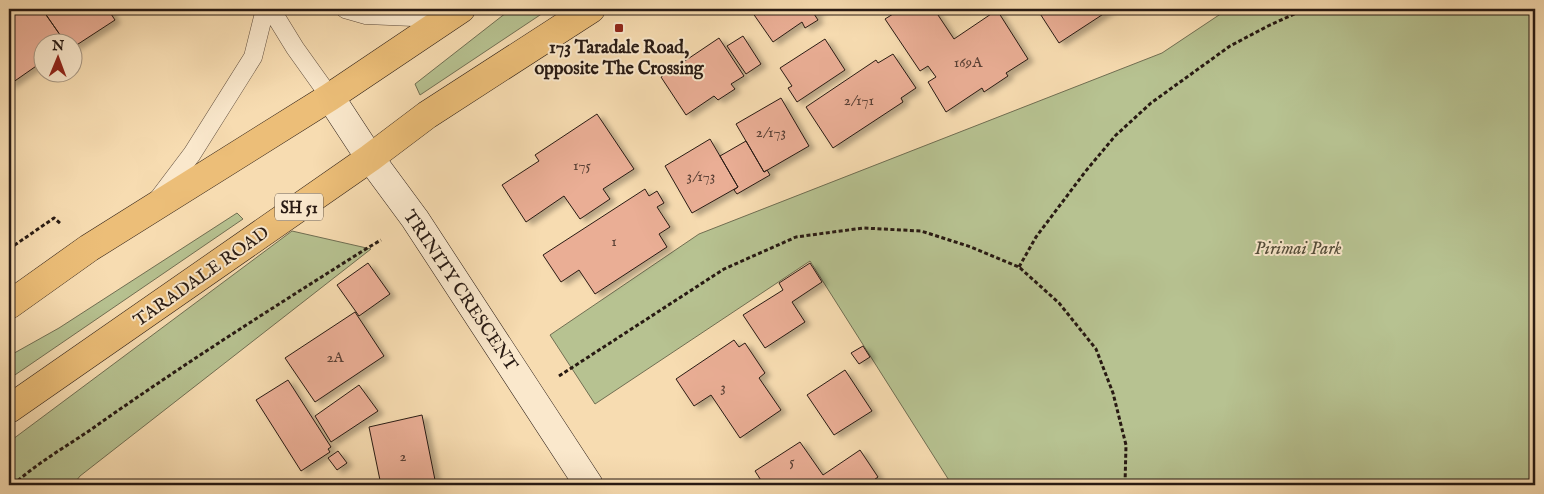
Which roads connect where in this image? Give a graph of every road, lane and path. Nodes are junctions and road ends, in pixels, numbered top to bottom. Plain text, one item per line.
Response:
1 (264, 9) edge
2 (271, 9) edge
3 (345, 9) edge
4 (591, 9) edge
5 (1305, 9) edge
6 (456, 12) edge
7 (330, 97) junction
8 (370, 158) junction
9 (150, 209) junction
10 (381, 240) dead end
11 (1019, 268) junction
12 (9, 305) edge
13 (531, 394) junction
14 (9, 408) edge
15 (13, 485) edge
16 (589, 485) edge
17 (1125, 485) edge

1 - 9 lane
2 - 7 lane
3 - 6 lane
4 - 8 highway, TARADALE ROAD / SH 51
5 - 11 path
6 - 7 highway
7 - 8 street, TRINITY CRESCENT
7 - 9 highway
8 - 13 street, TRINITY CRESCENT
8 - 14 highway, TARADALE ROAD / SH 51
9 - 12 highway
10 - 15 path
11 - 13 path
11 - 17 path
13 - 16 street, TRINITY CRESCENT

